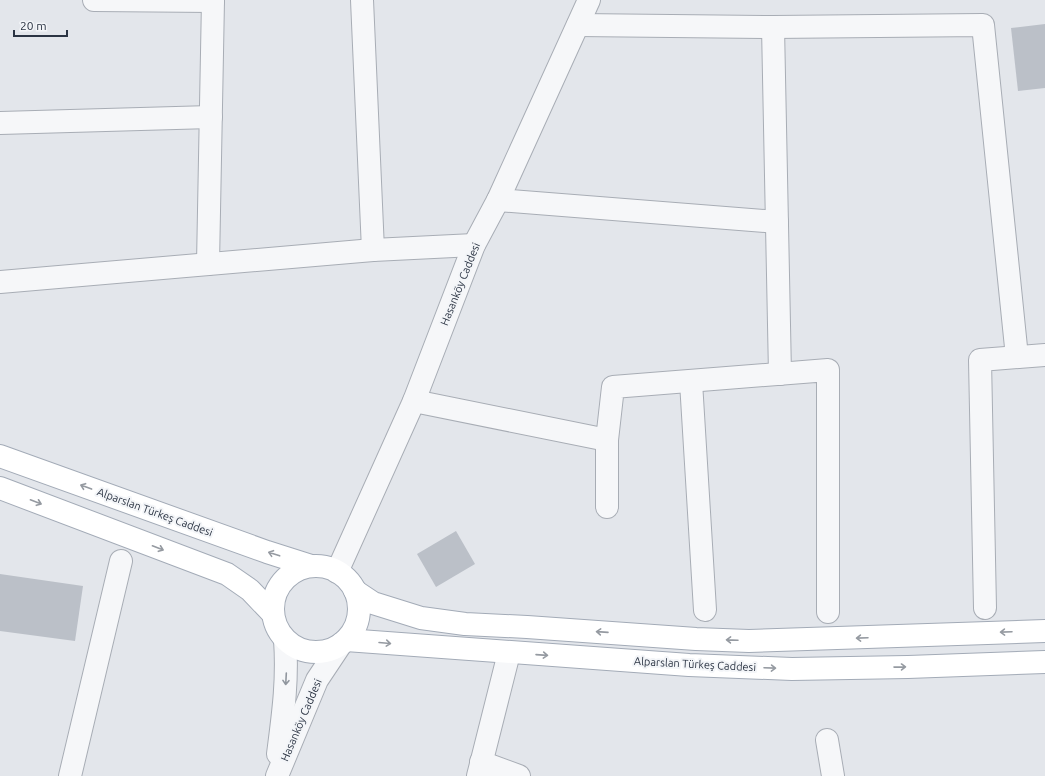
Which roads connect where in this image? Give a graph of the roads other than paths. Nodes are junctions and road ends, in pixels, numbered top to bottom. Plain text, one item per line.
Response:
1 (94, 0) edge
2 (362, 0) edge
3 (589, 0) edge
4 (213, 1) edge
5 (578, 26) junction
6 (773, 27) junction
7 (211, 118) junction
8 (0, 123) edge
9 (498, 200) junction
10 (777, 222) junction
11 (474, 245) junction
12 (373, 250) junction
13 (208, 264) junction
14 (0, 282) edge
15 (1045, 355) edge
16 (1017, 357) junction
17 (780, 374) junction
18 (691, 382) junction
19 (414, 400) junction
20 (607, 440) junction
21 (0, 456) edge
22 (0, 488) edge
23 (607, 507) dead end
24 (121, 561) dead end
25 (311, 566) junction
26 (337, 572) junction
27 (355, 591) junction
28 (985, 608) dead end
29 (705, 610) dead end
30 (828, 612) dead end
31 (273, 614) junction
32 (1045, 631) edge
33 (285, 640) junction
34 (343, 642) junction
35 (509, 653) junction
36 (1045, 662) edge
37 (827, 740) dead end
38 (480, 769) edge
39 (70, 776) edge
40 (276, 776) edge
41 (519, 776) edge
42 (833, 776) edge

1 - 4 street
2 - 12 street
3 - 5 street, Hasanköy Caddesi
4 - 7 street
5 - 6 street
5 - 9 street, Hasanköy Caddesi
6 - 10 street
6 - 16 street
7 - 8 street
7 - 13 street
9 - 10 street
9 - 11 street, Hasanköy Caddesi
10 - 17 street
11 - 12 street
11 - 19 street, Hasanköy Caddesi
12 - 13 street
13 - 14 street
15 - 16 street
16 - 28 street
17 - 18 street
17 - 30 street
18 - 20 street
18 - 29 street
19 - 20 street
19 - 26 street, Hasanköy Caddesi
20 - 23 street
25 -> 21 main road, Alparslan Türkeş Caddesi
22 -> 31 main road
24 - 39 street
25 - 26 main road
25 - 31 main road
26 - 27 main road
32 -> 27 main road
27 - 34 main road
31 - 33 main road
33 - 34 main road
33 -> 40 street, Hasanköy Caddesi
34 -> 35 main road, Alparslan Türkeş Caddesi
34 - 40 street, Hasanköy Caddesi
35 -> 36 main road, Alparslan Türkeş Caddesi
35 - 38 street
37 - 42 street
38 - 41 street

